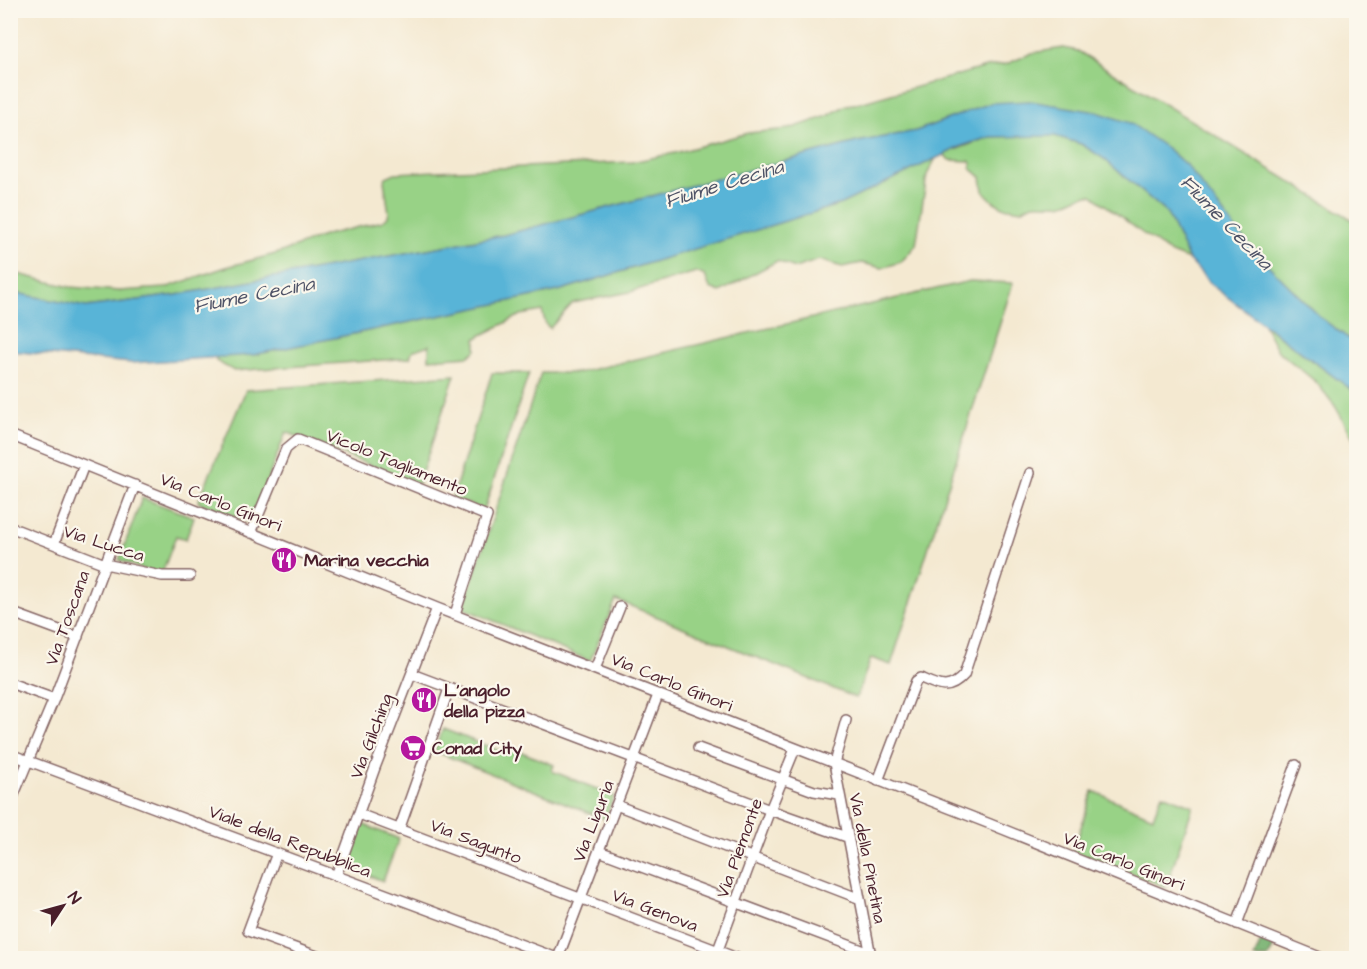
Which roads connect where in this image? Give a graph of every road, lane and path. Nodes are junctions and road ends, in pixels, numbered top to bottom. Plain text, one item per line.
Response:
1 (10, 435) edge
2 (84, 465) junction
3 (1030, 473) dead end
4 (135, 485) junction
5 (10, 527) edge
6 (251, 533) junction
7 (54, 544) junction
8 (105, 564) junction
9 (190, 576) dead end
10 (620, 607) dead end
11 (437, 608) junction
12 (10, 612) edge
13 (455, 614) junction
14 (78, 637) junction
15 (595, 669) junction
16 (412, 674) junction
17 (10, 683) edge
18 (449, 689) junction
19 (658, 695) junction
20 (54, 699) junction
21 (846, 720) dead end
22 (698, 747) dead end
23 (795, 749) junction
24 (10, 754) edge
25 (634, 757) junction
26 (29, 761) junction
27 (834, 763) junction
28 (1296, 765) dead end
29 (782, 780) junction
30 (878, 781) junction
31 (838, 795) junction
32 (10, 804) edge
33 (616, 805) junction
34 (770, 810) junction
35 (358, 814) junction
36 (399, 830) junction
37 (847, 837) junction
38 (599, 851) junction
39 (277, 853) junction
40 (753, 856) junction
41 (336, 876) junction
42 (858, 898) junction
43 (581, 899) junction
44 (736, 901) junction
45 (1237, 924) junction
46 (716, 955) edge
47 (871, 956) edge
48 (322, 958) edge
49 (558, 958) edge
50 (737, 958) edge
51 (1322, 958) edge

1 - 2 street, Via Carlo Ginori
2 - 4 street, Via Carlo Ginori
2 - 7 street
3 - 30 street
4 - 6 street, Via Carlo Ginori
4 - 8 street, Via Toscana
5 - 7 street, Via Lucca
6 - 11 street, Via Carlo Ginori
6 - 13 street, Vicolo Tagliamento
7 - 8 street, Via Lucca
8 - 9 street, Via Lucca
8 - 14 street, Via Toscana
10 - 15 street
11 - 13 street, Via Carlo Ginori
11 - 16 street, Via Gilching
12 - 14 street
13 - 15 street, Via Carlo Ginori
14 - 20 street, Via Toscana
15 - 19 street, Via Carlo Ginori
16 - 18 street
16 - 35 street, Via Gilching
17 - 20 street
18 - 25 street
18 - 36 street
19 - 23 street, Via Carlo Ginori
19 - 25 street, Via Liguria
20 - 26 street, Via Toscana
21 - 27 street
22 - 29 street
23 - 27 street, Via Carlo Ginori
23 - 29 street, Via Piemonte
24 - 26 street, Viale della Repubblica
25 - 33 street, Via Liguria
25 - 34 street
26 - 32 street, Via Toscana
26 - 39 street, Viale della Repubblica
27 - 30 street, Via Carlo Ginori
27 - 31 street, Via della Pinetina
28 - 45 street
29 - 31 street
29 - 34 street, Via Piemonte
30 - 45 street, Via Carlo Ginori
31 - 37 street, Via della Pinetina
33 - 38 street, Via Liguria
33 - 40 street
34 - 37 street
34 - 40 street, Via Piemonte
35 - 36 street, Via Sagunto
35 - 41 street, Via Gilching
36 - 43 street, Via Sagunto
37 - 42 street, Via della Pinetina
38 - 43 street, Via Liguria
38 - 44 street
39 - 41 street, Viale della Repubblica
39 - 48 street
40 - 42 street
40 - 44 street, Via Piemonte
41 - 49 street, Viale della Repubblica
42 - 47 street, Via della Pinetina
43 - 46 street, Via Genova
43 - 49 street, Via Liguria
44 - 46 street, Via Piemonte
44 - 47 street
45 - 51 street, Via Carlo Ginori
46 - 50 street, Via Genova

